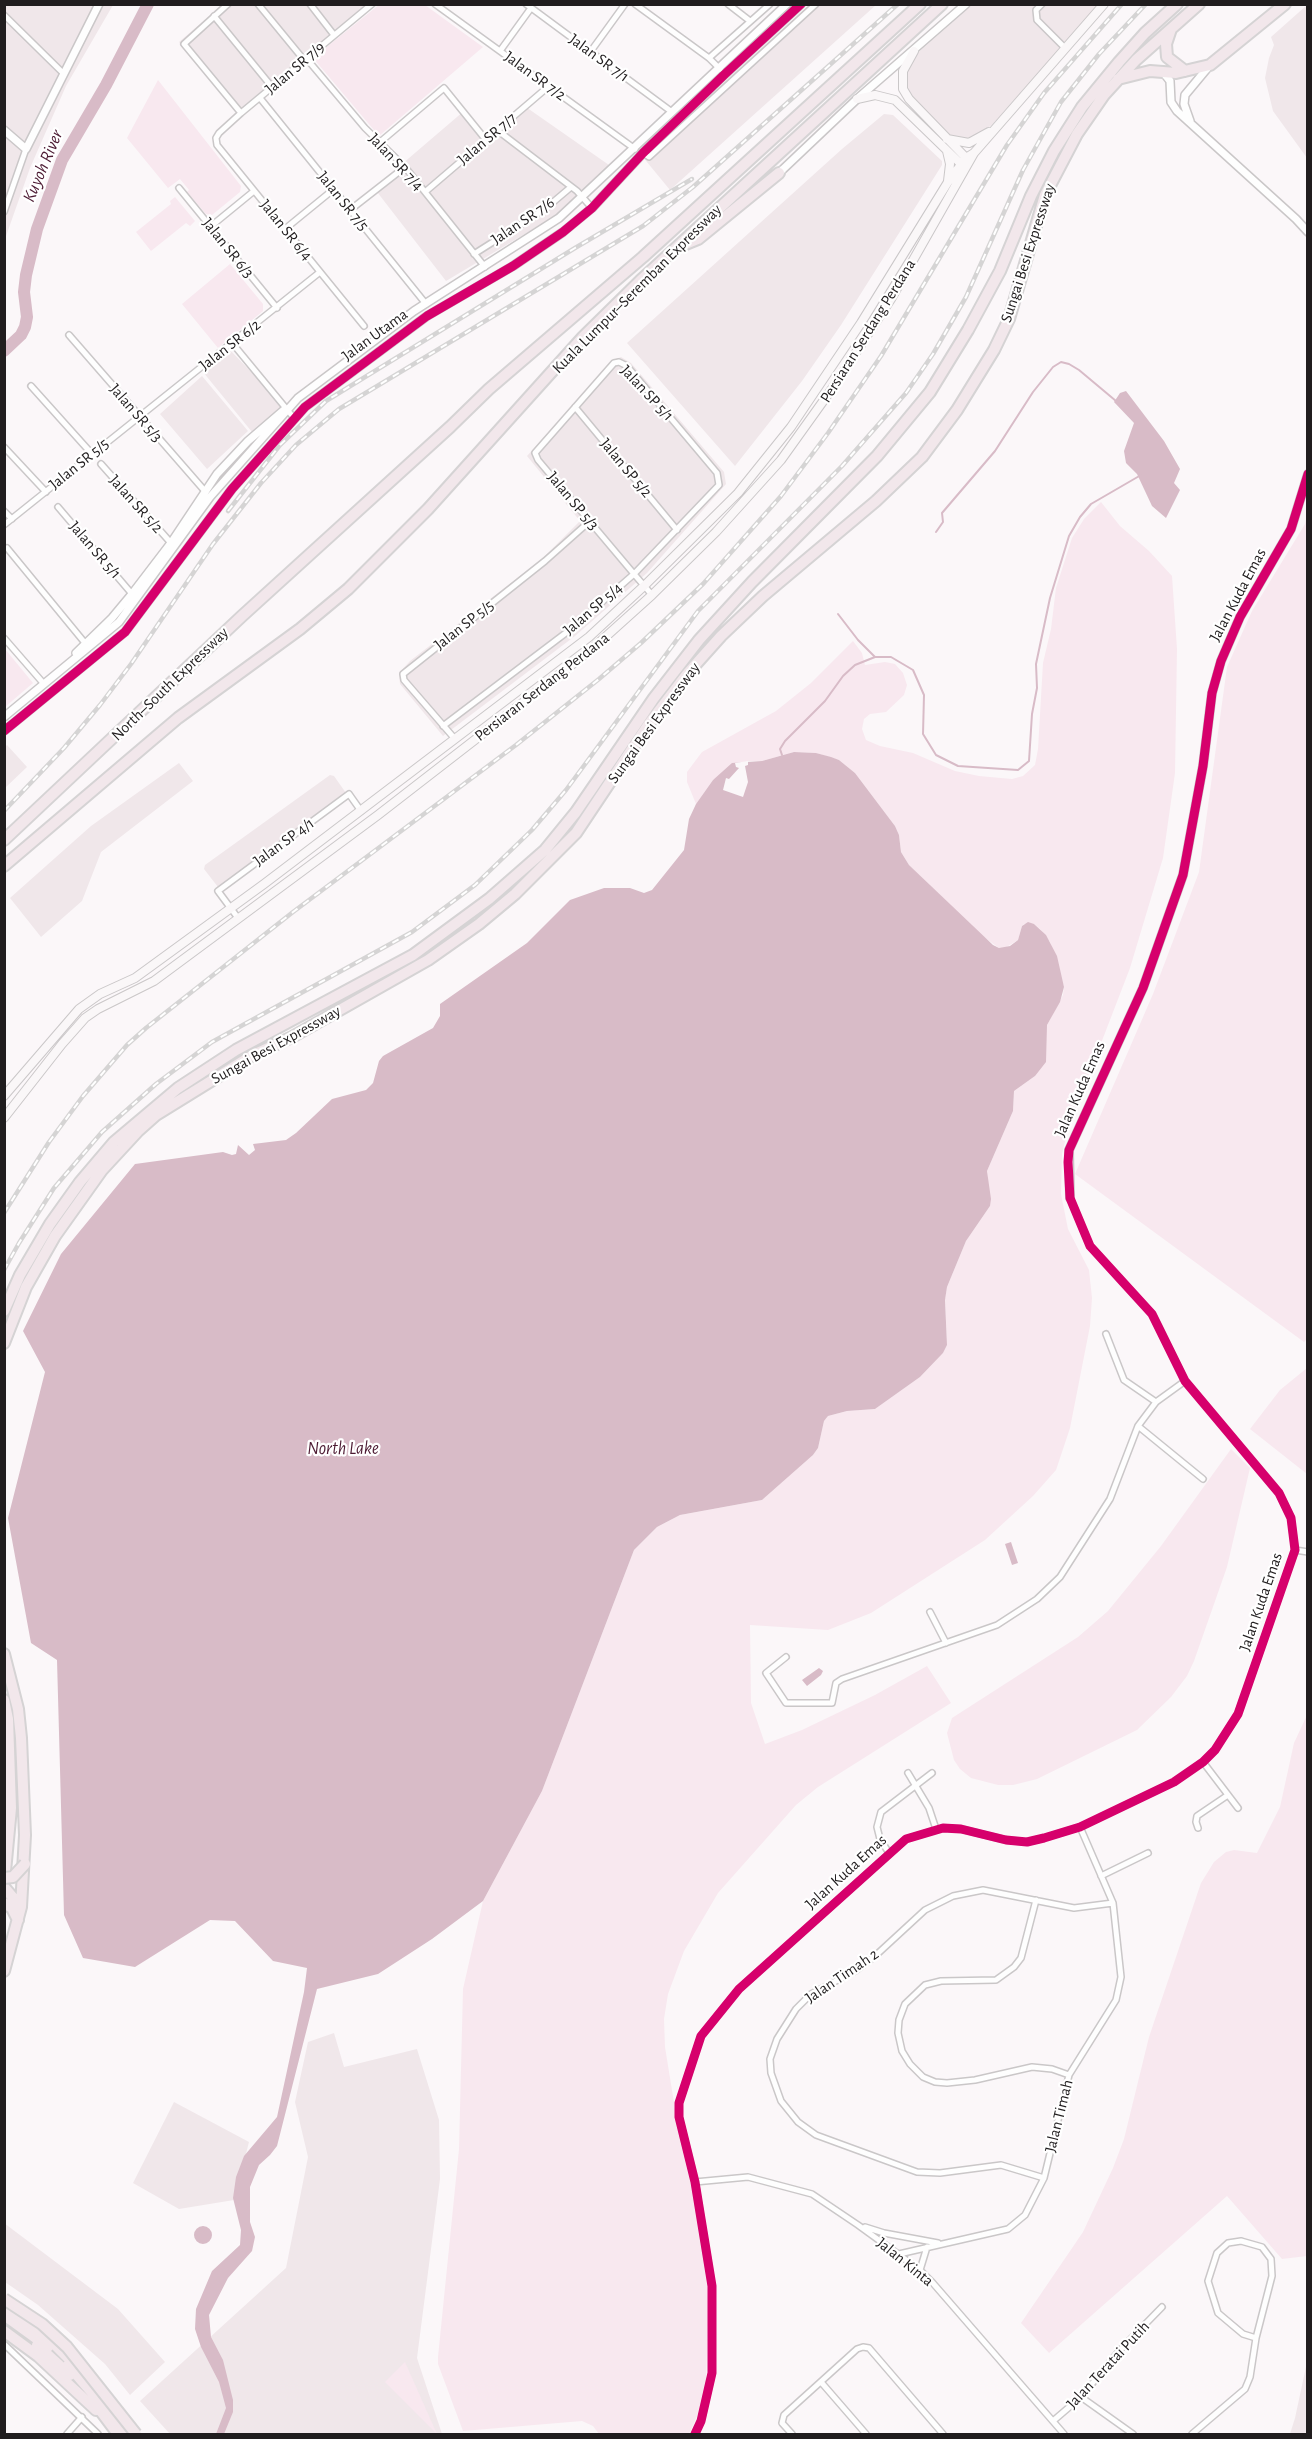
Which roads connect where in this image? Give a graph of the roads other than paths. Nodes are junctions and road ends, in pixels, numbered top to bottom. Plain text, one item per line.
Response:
1 (99, 4) edge
2 (228, 4) edge
3 (258, 4) edge
4 (310, 4) edge
5 (435, 4) edge
6 (625, 4) edge
7 (635, 4) edge
8 (728, 4) edge
9 (770, 4) edge
10 (787, 4) edge
11 (801, 4) edge
12 (816, 4) edge
13 (920, 4) edge
14 (942, 4) edge
15 (966, 4) edge
16 (1042, 4) edge
17 (1104, 4) edge
18 (1177, 4) edge
19 (1199, 4) edge
20 (1285, 4) edge
21 (368, 6) edge
22 (529, 6) edge
23 (795, 11) junction
24 (4, 15) edge
25 (214, 16) junction
26 (802, 18) junction
27 (750, 21) junction
28 (1172, 26) junction
29 (334, 35) junction
30 (1064, 47) junction
31 (500, 51) junction
32 (591, 51) junction
33 (914, 51) junction
34 (709, 58) junction
35 (305, 59) junction
36 (1210, 65) junction
37 (718, 67) junction
38 (1185, 71) junction
39 (1163, 72) junction
40 (64, 74) junction
41 (725, 74) junction
42 (1118, 79) junction
43 (549, 86) junction
44 (272, 87) junction
45 (1171, 91) junction
46 (260, 98) junction
47 (857, 99) junction
48 (672, 112) junction
49 (240, 113) junction
50 (1191, 124) junction
51 (4, 130) edge
52 (497, 130) junction
53 (993, 131) junction
54 (219, 132) joint
55 (10, 136) junction
56 (946, 138) junction
57 (486, 140) junction
58 (4, 142) edge
59 (379, 143) junction
60 (26, 149) junction
61 (635, 149) junction
62 (946, 149) junction
63 (646, 155) junction
64 (966, 163) junction
65 (405, 167) junction
66 (779, 173) joint
67 (948, 182) junction
68 (571, 187) junction
69 (179, 188) dead end
70 (334, 189) junction
71 (254, 191) junction
72 (425, 192) junction
73 (583, 198) junction
74 (592, 208) junction
75 (350, 210) junction
76 (4, 212) edge
77 (210, 227) junction
78 (285, 230) junction
79 (1308, 232) edge
80 (673, 250) junction
81 (474, 254) junction
82 (485, 267) junction
83 (320, 272) junction
84 (880, 292) junction
85 (891, 299) junction
86 (426, 304) junction
87 (277, 308) junction
88 (364, 326) dead end
89 (69, 335) dead end
90 (233, 344) junction
91 (31, 386) dead end
92 (575, 407) junction
93 (287, 409) junction
94 (138, 417) junction
95 (294, 418) junction
96 (4, 447) edge
97 (92, 454) junction
98 (100, 464) dead end
99 (717, 473) joint
100 (1308, 474) edge
101 (204, 490) junction
102 (46, 492) junction
103 (57, 507) dead end
104 (4, 511) edge
105 (12, 519) junction
106 (590, 521) junction
107 (4, 525) edge
108 (337, 530) joint
109 (677, 530) junction
110 (171, 543) junction
111 (7, 548) dead end
112 (634, 574) junction
113 (644, 586) junction
114 (348, 590) joint
115 (132, 594) junction
116 (652, 595) junction
117 (4, 638) edge
118 (85, 643) junction
119 (64, 667) junction
120 (44, 684) junction
121 (4, 717) edge
122 (443, 726) junction
123 (4, 731) edge
124 (454, 740) junction
125 (408, 775) junction
126 (415, 785) junction
127 (361, 811) junction
128 (4, 840) edge
129 (4, 866) edge
130 (231, 908) junction
131 (238, 918) junction
132 (4, 1096) edge
133 (4, 1118) edge
134 (1070, 1198) joint
135 (4, 1311) edge
136 (1106, 1334) dead end
137 (4, 1343) edge
138 (1185, 1381) junction
139 (1156, 1402) junction
140 (1138, 1426) junction
141 (1203, 1479) dead end
142 (1295, 1550) junction
143 (1308, 1552) edge
144 (930, 1612) dead end
145 (946, 1643) junction
146 (4, 1654) edge
147 (786, 1657) dead end
148 (4, 1700) edge
149 (1203, 1762) junction
150 (908, 1773) dead end
151 (932, 1773) dead end
152 (916, 1785) junction
153 (1228, 1795) junction
154 (1238, 1808) dead end
155 (1080, 1827) junction
156 (1198, 1828) dead end
157 (936, 1829) junction
158 (889, 1853) junction
159 (1148, 1853) dead end
160 (25, 1863) junction
161 (1101, 1876) junction
162 (4, 1880) edge
163 (4, 1887) edge
164 (1036, 1900) junction
165 (4, 1903) edge
166 (1113, 1903) junction
167 (21, 1907) junction
168 (18, 1921) junction
169 (4, 1971) edge
170 (1069, 2075) junction
171 (1044, 2178) junction
172 (695, 2182) junction
173 (858, 2225) junction
174 (942, 2244) junction
175 (927, 2247) junction
176 (898, 2254) junction
177 (920, 2270) junction
178 (4, 2299) edge
179 (4, 2306) edge
180 (1162, 2307) dead end
181 (4, 2315) edge
182 (7, 2327) edge
183 (1256, 2337) junction
184 (4, 2344) edge
185 (821, 2382) junction
186 (1081, 2397) junction
187 (82, 2417) junction
188 (1053, 2421) junction
189 (67, 2434) edge
190 (98, 2434) edge
191 (118, 2434) edge
192 (128, 2434) edge
193 (138, 2434) edge
194 (695, 2434) edge
195 (792, 2434) edge
196 (866, 2434) edge
197 (943, 2434) edge
198 (1064, 2434) edge
199 (1133, 2434) edge
200 (1192, 2434) edge

1 - 40 street
2 - 25 street
3 - 35 street, Jalan SR 7/4
4 - 29 street
5 - 31 street, Jalan SR 7/2
6 - 32 street
7 - 34 street
8 - 27 street
9 - 27 street
10 - 37 street, Jalan Utama
11 - 23 street, Jalan Utama
12 - 26 street
13 - 108 highway, Kuala Lumpur–Seremban Expressway
14 - 80 highway, Kuala Lumpur–Seremban Expressway
15 - 33 street
16 - 30 street
17 - 30 main road, Persiaran Serdang Perdana
18 - 135 highway, Sungai Besi Expressway
19 - 28 highway, Sungai Besi Expressway
20 - 36 highway
21 - 29 street, Jalan SR 7/9
22 - 31 street
22 - 32 street, Jalan SR 7/1
23 - 26 street
23 - 41 street, Jalan Utama
24 - 40 street
25 - 44 street
25 - 49 street
26 - 63 street
27 - 34 street
28 - 38 highway
28 - 42 highway, Sungai Besi Expressway
29 - 35 street, Jalan SR 7/9
30 - 53 main road, Persiaran Serdang Perdana
31 - 43 street, Jalan SR 7/2
32 - 48 street, Jalan SR 7/1
33 - 47 street
33 - 56 main road
34 - 37 street
35 - 44 street, Jalan SR 7/9
35 - 59 street, Jalan SR 7/4
36 - 38 highway
36 - 50 street
37 - 41 street
37 - 48 street, Jalan Utama
38 - 39 highway
38 - 45 street
39 - 42 highway
39 - 45 street
40 - 60 street
41 - 63 street, Jalan Utama
42 - 137 highway, Sungai Besi Expressway
43 - 52 street, Jalan SR 7/7
43 - 61 street, Jalan SR 7/2
44 - 46 street, Jalan SR 7/9
45 - 50 street
46 - 49 street, Jalan SR 7/9
46 - 70 street, Jalan SR 7/5
47 - 62 main road
47 - 66 street
48 - 61 street, Jalan Utama
49 - 54 street, Jalan SR 7/9
50 - 79 street
51 - 55 street
52 - 57 street, Jalan SR 7/7
52 - 68 street
53 - 56 main road
53 - 64 main road, Persiaran Serdang Perdana
54 - 71 street, Jalan SR 6/4
55 - 58 street
55 - 60 street
56 - 64 main road
57 - 59 street
57 - 72 street, Jalan SR 7/7
59 - 65 street, Jalan SR 7/4
60 - 76 street
61 - 73 street, Jalan Utama
62 - 64 main road
62 - 67 main road
63 - 74 street, Jalan Utama
64 - 67 main road, Persiaran Serdang Perdana
64 - 85 main road, Persiaran Serdang Perdana
65 - 72 street, Jalan SR 7/4
65 - 75 street
66 - 80 highway
67 - 84 main road, Persiaran Serdang Perdana
68 - 73 street
68 - 81 street, Jalan SR 7/6
69 - 77 street, Jalan SR 6/3
70 - 75 street, Jalan SR 7/5
70 - 78 street
71 - 77 street
71 - 78 street, Jalan SR 6/4
72 - 81 street, Jalan SR 7/4
73 - 74 street
73 - 82 street, Jalan Utama
74 - 95 street, Jalan Utama
75 - 86 street, Jalan SR 7/5
77 - 87 street, Jalan SR 6/3
78 - 83 street, Jalan SR 6/4
80 - 114 highway, Kuala Lumpur–Seremban Expressway
81 - 82 street, Jalan SR 7/4
82 - 86 street, Jalan Utama
83 - 87 street, Jalan SR 6/2
83 - 88 street, Jalan SR 6/4
84 - 85 main road
84 - 113 main road, Persiaran Serdang Perdana
85 - 116 main road, Persiaran Serdang Perdana
86 - 93 street, Jalan Utama
87 - 90 street, Jalan SR 6/2
89 - 94 street, Jalan SR 5/3
90 - 93 street
90 - 94 street, Jalan SR 6/2
91 - 97 street
92 - 99 street, Jalan SP 5/1
92 - 106 street, Jalan SP 5/3
92 - 109 street, Jalan SP 5/2
93 - 95 street
93 - 101 street
93 - 119 street, Jalan Utama
94 - 97 street, Jalan SR 5/5
94 - 101 street, Jalan SR 5/3
95 - 123 street, Jalan Utama
96 - 102 street
97 - 102 street, Jalan SR 5/5
98 - 110 street, Jalan SR 5/2
99 - 109 street, Jalan SP 5/4
100 - 134 street, Jalan Kuda Emas
101 - 110 street
102 - 105 street, Jalan SR 5/5
103 - 115 street, Jalan SR 5/1
104 - 105 street
105 - 107 street, Jalan SR 5/5
106 - 112 street, Jalan SP 5/3
106 - 122 street, Jalan SP 5/5
108 - 128 highway, North–South Expressway
109 - 112 street, Jalan SP 5/4
110 - 115 street
111 - 118 street
112 - 113 street, Jalan SP 5/3
112 - 122 street, Jalan SP 5/4
113 - 116 street, Jalan SP 5/3
113 - 124 main road, Persiaran Serdang Perdana
114 - 129 highway, North–South Expressway
115 - 118 street
116 - 126 main road, Persiaran Serdang Perdana
117 - 120 street
118 - 119 street
119 - 120 street, Jalan Utama
120 - 121 street, Jalan Utama
122 - 124 street, Jalan SP 5/5
124 - 125 main road, Persiaran Serdang Perdana
125 - 126 main road
125 - 127 main road, Persiaran Serdang Perdana
126 - 131 main road, Persiaran Serdang Perdana
127 - 130 main road, Persiaran Serdang Perdana
127 - 130 street, Jalan SP 4/1
130 - 131 street
130 - 132 main road, Persiaran Serdang Perdana
131 - 133 main road, Persiaran Serdang Perdana
134 - 138 street, Jalan Kuda Emas
136 - 139 street
138 - 139 street
138 - 142 street, Jalan Kuda Emas
139 - 140 street
140 - 141 street
140 - 145 street
142 - 143 street
142 - 149 street, Jalan Kuda Emas
144 - 145 street
145 - 147 street
146 - 160 highway
148 - 162 highway
149 - 153 street
149 - 155 street, Jalan Kuda Emas
150 - 152 street
151 - 152 street
152 - 157 street
152 - 158 street
153 - 154 street
153 - 156 street
155 - 157 street, Jalan Kuda Emas
155 - 161 street, Jalan Timah
157 - 158 street, Jalan Kuda Emas
158 - 172 street, Jalan Kuda Emas
159 - 161 street
160 - 162 highway, bridge
160 - 167 highway
161 - 166 street, Jalan Timah
163 - 167 highway
164 - 166 street, Jalan Timah 2
164 - 170 street
164 - 171 street, Jalan Timah 2
165 - 168 highway
166 - 170 street, Jalan Timah
167 - 168 highway
168 - 169 highway
170 - 171 street, Jalan Timah
171 - 174 street, Jalan Timah
172 - 173 street, Jalan Kinta
172 - 194 street, Jalan Kuda Emas
173 - 174 street
173 - 176 street, Jalan Kinta
174 - 175 street, Jalan Timah
175 - 176 street, Jalan Timah
175 - 177 street
176 - 177 street, Jalan Kinta
177 - 188 street, Jalan Kinta
178 - 193 highway, bridge
179 - 193 highway
180 - 186 street, Jalan Teratai Putih
181 - 192 highway
182 - 191 highway
183 - 183 street
183 - 200 street
184 - 187 street
185 - 195 street
185 - 196 street
185 - 197 street
186 - 188 street, Jalan Teratai Putih
186 - 199 street
187 - 189 street
187 - 190 street
188 - 198 street, Jalan Kinta

